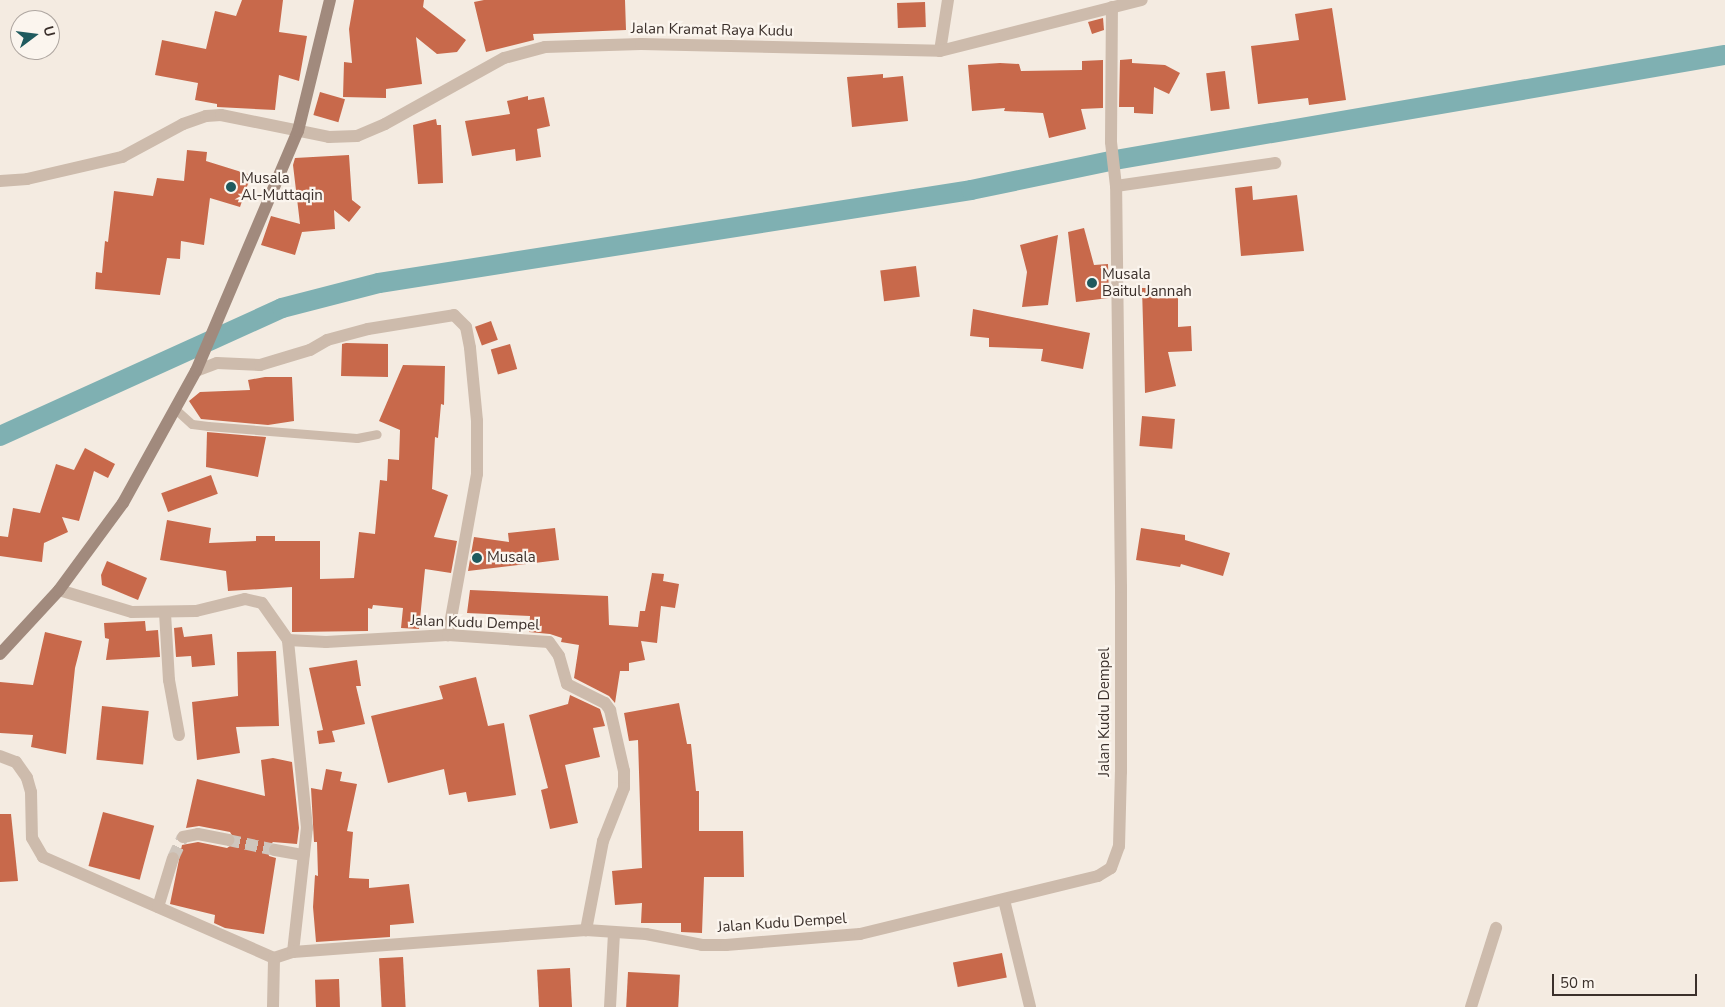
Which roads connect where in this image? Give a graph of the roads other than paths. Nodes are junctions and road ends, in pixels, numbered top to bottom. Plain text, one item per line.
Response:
1 (330, 0) edge
2 (948, 0) edge
3 (1142, 0) edge
4 (1129, 1) edge
5 (1112, 7) junction
6 (940, 51) junction
7 (298, 131) junction
8 (1275, 163) dead end
9 (1115, 180) junction
10 (0, 181) edge
11 (196, 371) junction
12 (174, 408) junction
13 (378, 434) dead end
14 (60, 590) junction
15 (165, 613) junction
16 (448, 635) junction
17 (288, 640) junction
18 (0, 654) edge
19 (179, 736) dead end
20 (0, 756) edge
21 (183, 837) dead end
22 (228, 840) tunnel mouth
23 (275, 850) tunnel mouth
24 (304, 855) junction
25 (173, 858) tunnel mouth
26 (1004, 900) junction
27 (158, 907) junction
28 (1496, 928) dead end
29 (586, 930) junction
30 (614, 932) junction
31 (293, 952) junction
32 (274, 958) junction
33 (273, 1007) edge
34 (610, 1007) edge
35 (1030, 1007) edge
36 (1472, 1007) edge

1 - 7 street
2 - 6 street
3 - 4 street, Jalan Kramat Raya Kudu
4 - 5 street, Jalan Kramat Raya Kudu
5 - 6 street, Jalan Kramat Raya Kudu
5 - 9 street, Jalan Kudu Dempel
6 - 7 street, Jalan Kramat Raya Kudu
7 - 10 street, Jalan Kramat Raya Kudu
7 - 11 street
8 - 9 street
9 - 26 street, Jalan Kudu Dempel
11 - 12 street
11 - 16 street
12 - 13 lane
12 - 14 street
14 - 15 street
14 - 18 street
15 - 17 street
15 - 19 street
16 - 17 street, Jalan Kudu Dempel
16 - 29 street, Jalan Kudu Dempel
17 - 24 street
20 - 27 street
21 - 22 street
23 - 24 street
24 - 31 street
25 - 27 street
26 - 30 street, Jalan Kudu Dempel
26 - 35 street
27 - 32 street
28 - 36 street
29 - 30 street, Jalan Kudu Dempel
29 - 31 street
30 - 34 street
31 - 32 street
32 - 33 street

